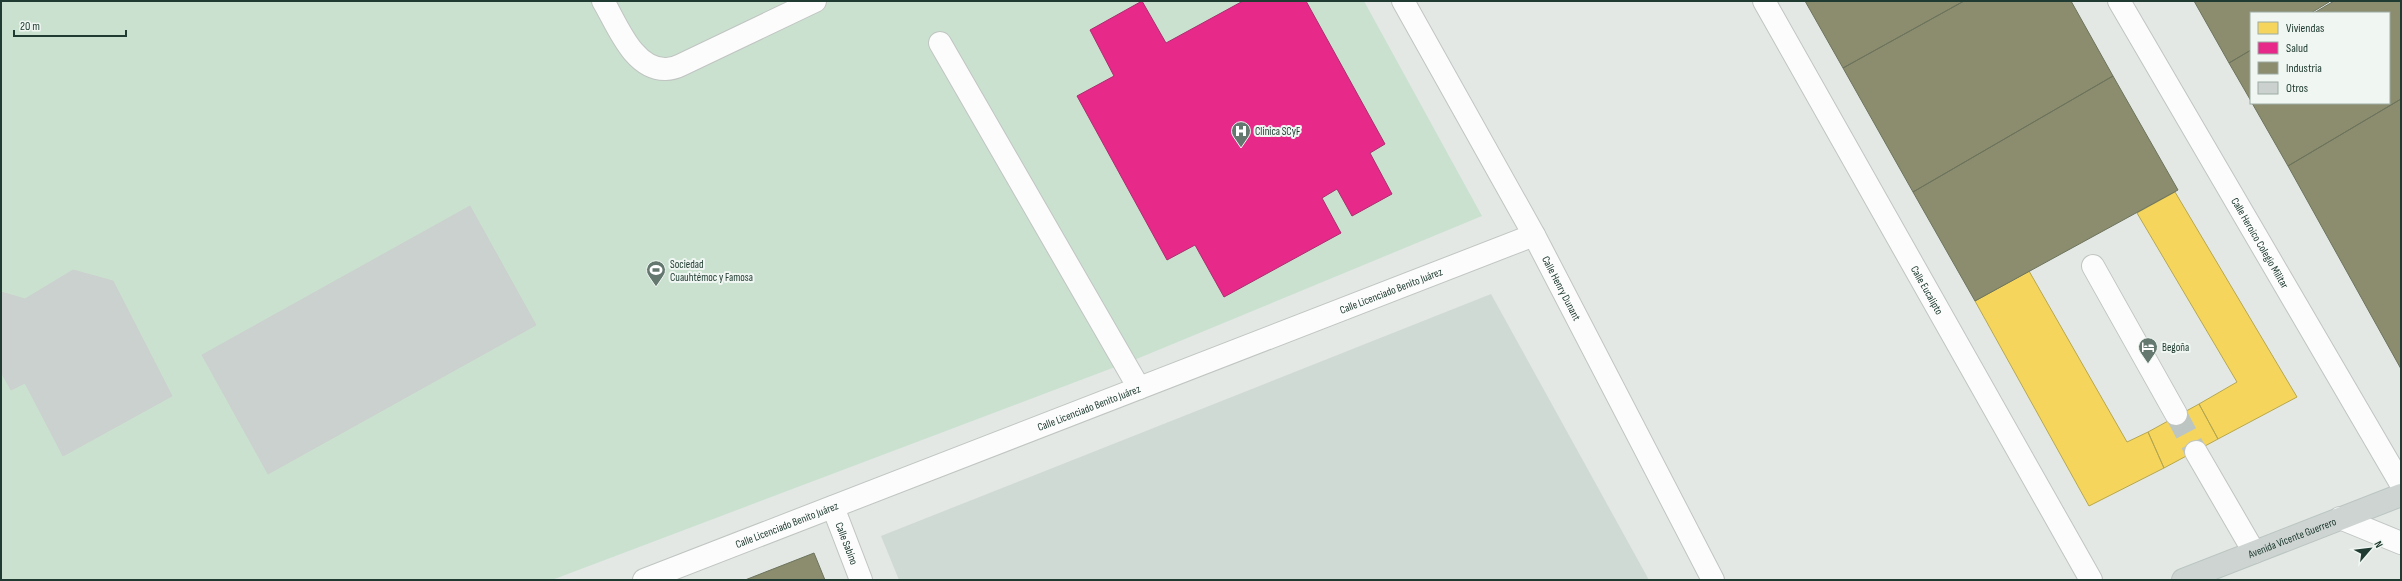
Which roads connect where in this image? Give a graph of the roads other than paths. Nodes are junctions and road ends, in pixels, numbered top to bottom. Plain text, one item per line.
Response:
1 (603, 1) edge
2 (815, 1) edge
3 (1403, 1) edge
4 (1764, 1) edge
5 (2119, 1) edge
6 (940, 43) dead end
7 (1534, 235) junction
8 (2093, 266) dead end
9 (1139, 388) junction
10 (2176, 414) tunnel mouth
11 (2196, 452) tunnel mouth
12 (2401, 484) edge
13 (2401, 495) edge
14 (834, 507) junction
15 (2340, 518) junction
16 (2401, 543) edge
17 (2254, 552) junction
18 (644, 580) edge
19 (862, 580) edge
20 (1712, 580) edge
21 (2090, 580) edge
22 (2183, 580) edge

1 - 2 street
3 - 7 street, Calle Henry Dunant
4 - 21 street, Calle Eucalipto
5 - 12 street, Calle Heroico Colegio Militar
6 - 9 street
7 - 9 street, Calle Licenciado Benito Juárez
7 - 20 street, Calle Henry Dunant
8 - 10 street
9 - 14 street, Calle Licenciado Benito Juárez
11 - 17 street
13 - 15 main road, Avenida Vicente Guerrero
14 - 18 street, Calle Licenciado Benito Juárez
14 - 19 street, Calle Sabino
15 - 16 street
15 - 17 main road, Avenida Vicente Guerrero
17 - 22 main road, Avenida Vicente Guerrero

